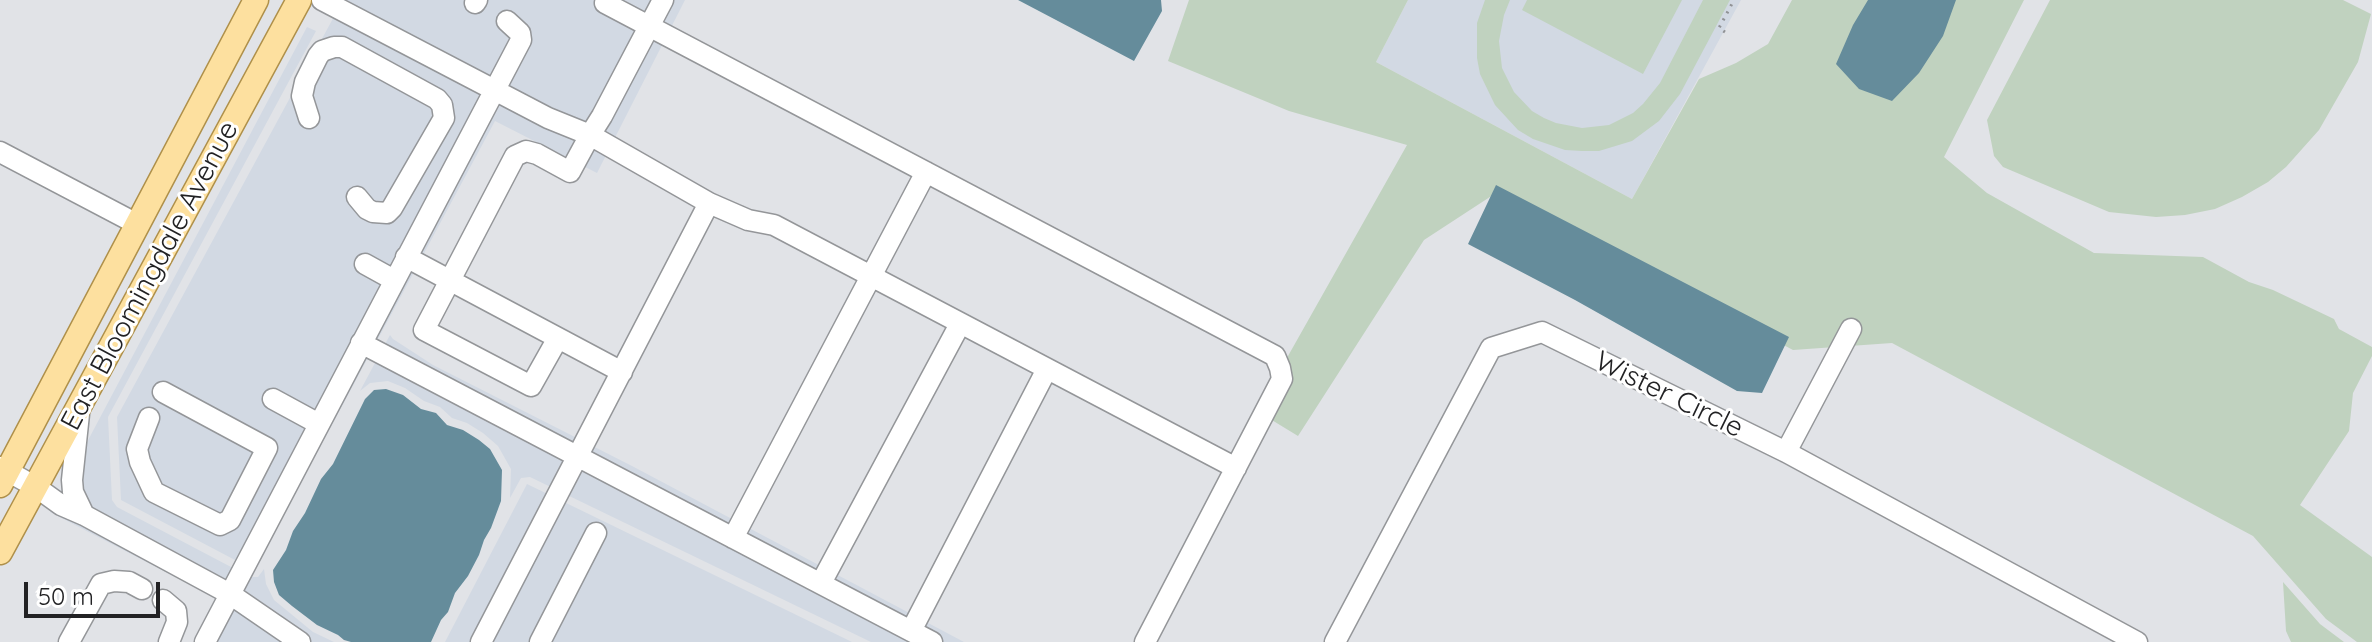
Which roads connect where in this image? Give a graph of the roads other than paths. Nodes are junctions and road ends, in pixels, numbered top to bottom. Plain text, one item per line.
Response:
1 (256, 0) edge
2 (299, 0) edge
3 (322, 0) edge
4 (663, 0) edge
5 (605, 3) dead end
6 (507, 21) dead end
7 (649, 26) junction
8 (494, 89) junction
9 (309, 118) dead end
10 (590, 135) junction
11 (0, 152) edge
12 (926, 172) junction
13 (357, 197) dead end
14 (709, 203) junction
15 (137, 224) junction
16 (406, 257) junction
17 (365, 264) dead end
18 (870, 277) junction
19 (394, 280) junction
20 (450, 280) junction
21 (960, 324) junction
22 (1851, 329) dead end
23 (558, 338) junction
24 (361, 343) junction
25 (1047, 369) junction
26 (622, 372) junction
27 (163, 392) dead end
28 (273, 399) dead end
29 (80, 405) junction
30 (149, 418) dead end
31 (319, 424) junction
32 (1786, 452) junction
33 (577, 458) junction
34 (1236, 468) junction
35 (2, 475) edge
36 (36, 487) junction
37 (84, 515) junction
38 (596, 533) dead end
39 (733, 538) junction
40 (0, 552) edge
41 (821, 583) junction
42 (142, 589) dead end
43 (230, 594) junction
44 (163, 600) dead end
45 (911, 631) junction
46 (69, 642) edge
47 (169, 642) edge
48 (205, 642) edge
49 (300, 642) edge
50 (481, 642) edge
51 (540, 642) edge
52 (932, 642) edge
53 (1145, 642) edge
54 (1335, 642) edge
55 (2137, 642) edge

1 - 15 main road, East Bloomingdale Avenue
2 - 29 main road, East Bloomingdale Avenue
3 - 8 street
4 - 7 street
5 - 7 street
6 - 8 street
7 - 10 street
7 - 12 street
8 - 10 street
8 - 16 street
9 - 13 street
10 - 14 street
10 - 20 street
11 - 15 street
12 - 18 street
12 - 34 street
14 - 18 street
14 - 26 street
15 - 35 main road, East Bloomingdale Avenue
16 - 19 street
16 - 20 street
17 - 19 street
18 - 21 street
18 - 39 street
19 - 24 street
20 - 23 street
20 - 23 street
21 - 25 street
21 - 41 street
22 - 32 street
23 - 26 street
24 - 31 street
24 - 33 street
25 - 34 street
25 - 45 street
26 - 33 street
27 - 30 street
28 - 31 street
29 - 36 main road, East Bloomingdale Avenue
29 - 37 street
31 - 43 street
32 - 54 street, Wister Circle
32 - 55 street, Wister Circle
33 - 39 street
33 - 50 street
34 - 53 street
35 - 36 street
36 - 37 street
36 - 40 main road, East Bloomingdale Avenue
37 - 43 street
38 - 51 street
39 - 41 street
41 - 45 street
42 - 46 street
43 - 48 street
43 - 49 street
44 - 47 street
45 - 52 street

